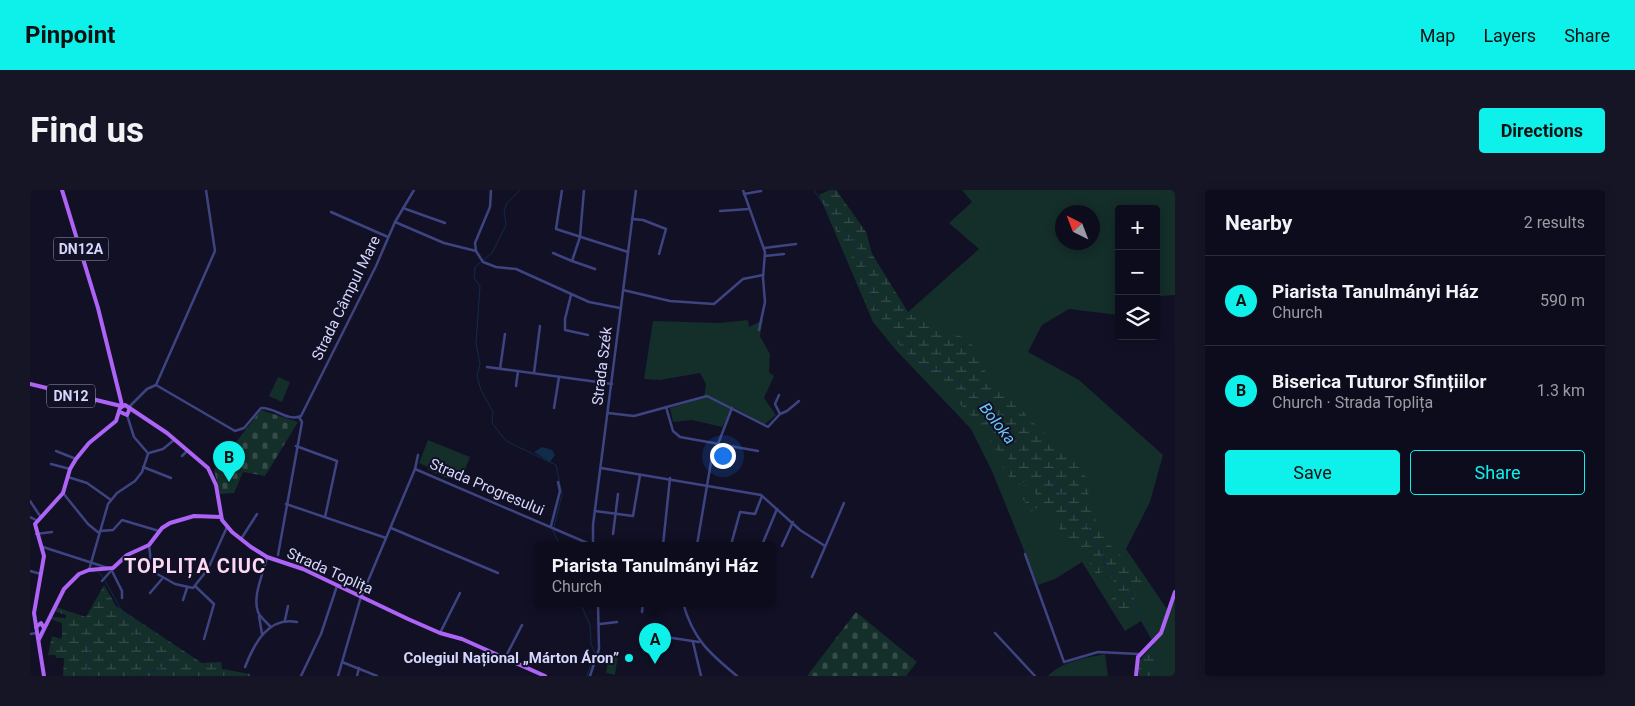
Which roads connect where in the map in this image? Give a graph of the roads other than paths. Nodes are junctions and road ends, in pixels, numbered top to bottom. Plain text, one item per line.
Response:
1 (62, 190) edge
2 (206, 190) edge
3 (414, 190) edge
4 (491, 190) edge
5 (562, 190) edge
6 (584, 190) edge
7 (636, 190) edge
8 (761, 191) dead end
9 (744, 192) edge
10 (403, 208) junction
11 (749, 209) junction
12 (720, 211) dead end
13 (331, 212) dead end
14 (632, 219) junction
15 (395, 222) junction
16 (445, 223) dead end
17 (388, 237) junction
18 (580, 237) junction
19 (796, 244) dead end
20 (764, 248) junction
21 (476, 251) junction
22 (628, 252) junction
23 (553, 253) dead end
24 (660, 254) dead end
25 (784, 254) dead end
26 (765, 256) junction
27 (572, 261) junction
28 (595, 269) dead end
29 (763, 275) junction
30 (623, 290) junction
31 (571, 295) junction
32 (620, 308) junction
33 (540, 326) dead end
34 (759, 330) dead end
35 (505, 334) dead end
36 (588, 335) dead end
37 (487, 367) dead end
38 (500, 369) junction
39 (518, 371) junction
40 (534, 373) junction
41 (559, 377) junction
42 (30, 384) edge
43 (612, 384) junction
44 (156, 385) junction
45 (516, 386) dead end
46 (778, 395) dead end
47 (799, 401) dead end
48 (666, 407) junction
49 (554, 408) dead end
50 (732, 408) junction
51 (125, 409) junction
52 (608, 413) junction
53 (780, 414) junction
54 (299, 417) junction
55 (174, 439) junction
56 (718, 444) junction
57 (296, 446) junction
58 (56, 451) dead end
59 (188, 451) junction
60 (758, 451) dead end
61 (148, 453) junction
62 (418, 455) dead end
63 (182, 456) dead end
64 (76, 459) junction
65 (51, 464) dead end
66 (143, 467) junction
67 (601, 468) junction
68 (70, 469) junction
69 (415, 469) junction
70 (640, 474) junction
71 (68, 477) junction
72 (171, 478) dead end
73 (670, 478) junction
74 (558, 482) dead end
75 (707, 484) junction
76 (63, 493) junction
77 (618, 494) dead end
78 (762, 496) junction
79 (110, 500) junction
80 (30, 501) edge
81 (844, 503) dead end
82 (286, 504) junction
83 (777, 509) junction
84 (595, 510) junction
85 (256, 514) dead end
86 (616, 514) junction
87 (30, 517) edge
88 (220, 517) junction
89 (325, 517) junction
90 (38, 518) junction
91 (792, 522) junction
92 (227, 527) junction
93 (552, 527) junction
94 (390, 528) junction
95 (159, 530) junction
96 (52, 532) dead end
97 (100, 532) junction
98 (36, 534) junction
99 (613, 534) dead end
100 (386, 538) junction
101 (240, 539) junction
102 (581, 540) joint
103 (585, 542) edge
104 (592, 542) edge
105 (663, 542) edge
106 (697, 542) edge
107 (732, 542) edge
108 (763, 542) edge
109 (149, 545) junction
110 (782, 546) dead end
111 (824, 546) junction
112 (42, 547) junction
113 (1025, 554) dead end
114 (278, 555) dead end
115 (267, 557) junction
116 (91, 562) junction
117 (89, 570) junction
118 (30, 571) edge
119 (110, 571) junction
120 (498, 573) dead end
121 (41, 574) junction
122 (812, 577) dead end
123 (162, 578) junction
124 (102, 581) dead end
125 (195, 586) junction
126 (337, 586) junction
127 (188, 588) junction
128 (1175, 592) edge
129 (150, 593) dead end
130 (460, 593) dead end
131 (361, 597) junction
132 (122, 598) dead end
133 (183, 600) dead end
134 (288, 606) dead end
135 (598, 607) edge
136 (643, 607) edge
137 (684, 607) edge
138 (33, 611) edge
139 (642, 612) dead end
140 (258, 614) junction
141 (285, 620) junction
142 (297, 622) dead end
143 (617, 622) dead end
144 (599, 624) junction
145 (271, 626) junction
146 (522, 626) dead end
147 (44, 628) junction
148 (37, 629) junction
149 (440, 633) junction
150 (995, 633) dead end
151 (30, 634) edge
152 (262, 634) junction
153 (646, 634) dead end
154 (39, 639) junction
155 (204, 639) dead end
156 (694, 642) junction
157 (700, 642) junction
158 (1139, 654) junction
159 (505, 658) junction
160 (342, 662) junction
161 (245, 667) dead end
162 (359, 668) junction
163 (542, 675) edge
164 (44, 676) edge
165 (301, 676) edge
166 (338, 676) edge
167 (356, 676) edge
168 (378, 676) edge
169 (590, 676) edge
170 (701, 676) edge
171 (737, 676) edge
172 (1034, 676) edge
173 (1136, 676) edge

1 - 51 main road, DN12A
2 - 44 street
3 - 10 street, Strada Câmpul Mare
4 - 21 street
5 - 18 street
6 - 18 street
7 - 14 street, Strada Szék
8 - 9 street
9 - 11 street
10 - 15 street, Strada Câmpul Mare
10 - 16 street
11 - 12 street
11 - 20 street
13 - 17 street
14 - 22 street, Strada Szék
14 - 24 street
15 - 17 street, Strada Câmpul Mare
15 - 21 street
17 - 54 street, Strada Câmpul Mare
18 - 22 street
18 - 27 street
19 - 20 street
20 - 26 street
21 - 31 street
22 - 30 street, Strada Szék
23 - 27 street
25 - 26 street
26 - 29 street
27 - 28 street
29 - 30 street
29 - 34 street
30 - 32 street, Strada Szék
31 - 32 street
31 - 36 street
32 - 43 street, Strada Szék
33 - 40 street
35 - 38 street
37 - 38 street
38 - 39 street
39 - 40 street
39 - 45 street
40 - 41 street
41 - 43 street
41 - 49 street
42 - 51 main road, Strada Toplița / DN12
43 - 52 street, Strada Szék
44 - 51 street
44 - 54 street
46 - 53 street
47 - 53 street
48 - 50 street
48 - 52 street
48 - 56 street
50 - 53 street
50 - 56 street
51 - 55 main road, Strada Toplița / DN12
51 - 61 street
51 - 64 main road
52 - 67 street, Strada Szék
54 - 57 street, Strada Câmpul Mare
55 - 59 main road, Strada Toplița / DN12
55 - 61 street
56 - 60 street
56 - 75 street
57 - 82 street, Strada Câmpul Mare
57 - 89 street
58 - 64 street
59 - 63 street
59 - 88 main road, Strada Toplița / DN12
61 - 66 street
62 - 69 street, Strada Progresului
64 - 68 main road
65 - 68 street
66 - 72 street
66 - 79 street
67 - 70 street
67 - 84 street, Strada Szék
68 - 71 main road
69 - 93 street, Strada Progresului
69 - 94 street, Strada Progresului
70 - 73 street
70 - 86 street
71 - 76 main road
71 - 79 street
73 - 75 street
73 - 105 street
74 - 93 street, Strada Progresului
75 - 78 street
75 - 106 street
76 - 90 main road
76 - 97 street
77 - 86 street
78 - 83 street
78 - 107 street
79 - 97 street
80 - 90 street
81 - 111 street
82 - 89 street
82 - 114 street, Strada Câmpul Mare
83 - 91 street
83 - 108 street
84 - 86 street
84 - 104 street, Strada Szék
85 - 101 street
86 - 99 street
87 - 90 street
88 - 92 main road, Strada Toplița / DN12
88 - 95 main road
89 - 100 street
90 - 98 main road
91 - 110 street
91 - 111 street
92 - 101 main road, Strada Toplița / DN12
92 - 125 street
93 - 102 street, Strada Progresului
94 - 100 street, Strada Progresului
94 - 120 street
95 - 97 street
95 - 109 main road
96 - 98 street
97 - 116 street
98 - 112 main road
100 - 131 street, Strada Progresului
101 - 115 main road, Strada Toplița / DN12
102 - 103 street, Strada Progresului
109 - 119 main road
109 - 123 street
111 - 122 street
112 - 116 street
112 - 121 main road
113 - 158 street
115 - 126 main road, Strada Toplița / DN12
115 - 140 street
116 - 117 street
116 - 119 street
117 - 119 main road
117 - 147 main road
118 - 121 street
119 - 124 street
119 - 132 street
121 - 138 main road
123 - 127 street
123 - 129 street
125 - 127 street
125 - 155 street
126 - 131 main road, Strada Toplița / DN12
126 - 165 street
127 - 133 street
128 - 158 main road
130 - 149 street
131 - 149 main road, Strada Toplița / DN12
131 - 160 street, Strada Progresului
134 - 141 street
135 - 144 street
136 - 139 street
137 - 157 street
138 - 148 main road
140 - 145 street
140 - 152 street
141 - 142 street
141 - 145 street
143 - 144 street
144 - 169 street
145 - 152 street
146 - 159 street
147 - 148 main road
147 - 148 main road
147 - 154 main road
148 - 151 street
148 - 154 main road
149 - 159 main road, Strada Toplița / DN12
150 - 172 street
152 - 161 street
153 - 156 street
154 - 164 main road
156 - 157 street
156 - 170 street
157 - 171 street
158 - 173 main road
159 - 163 main road, Strada Toplița / DN12
160 - 162 street
160 - 166 street, Strada Progresului
162 - 167 street
162 - 168 street

